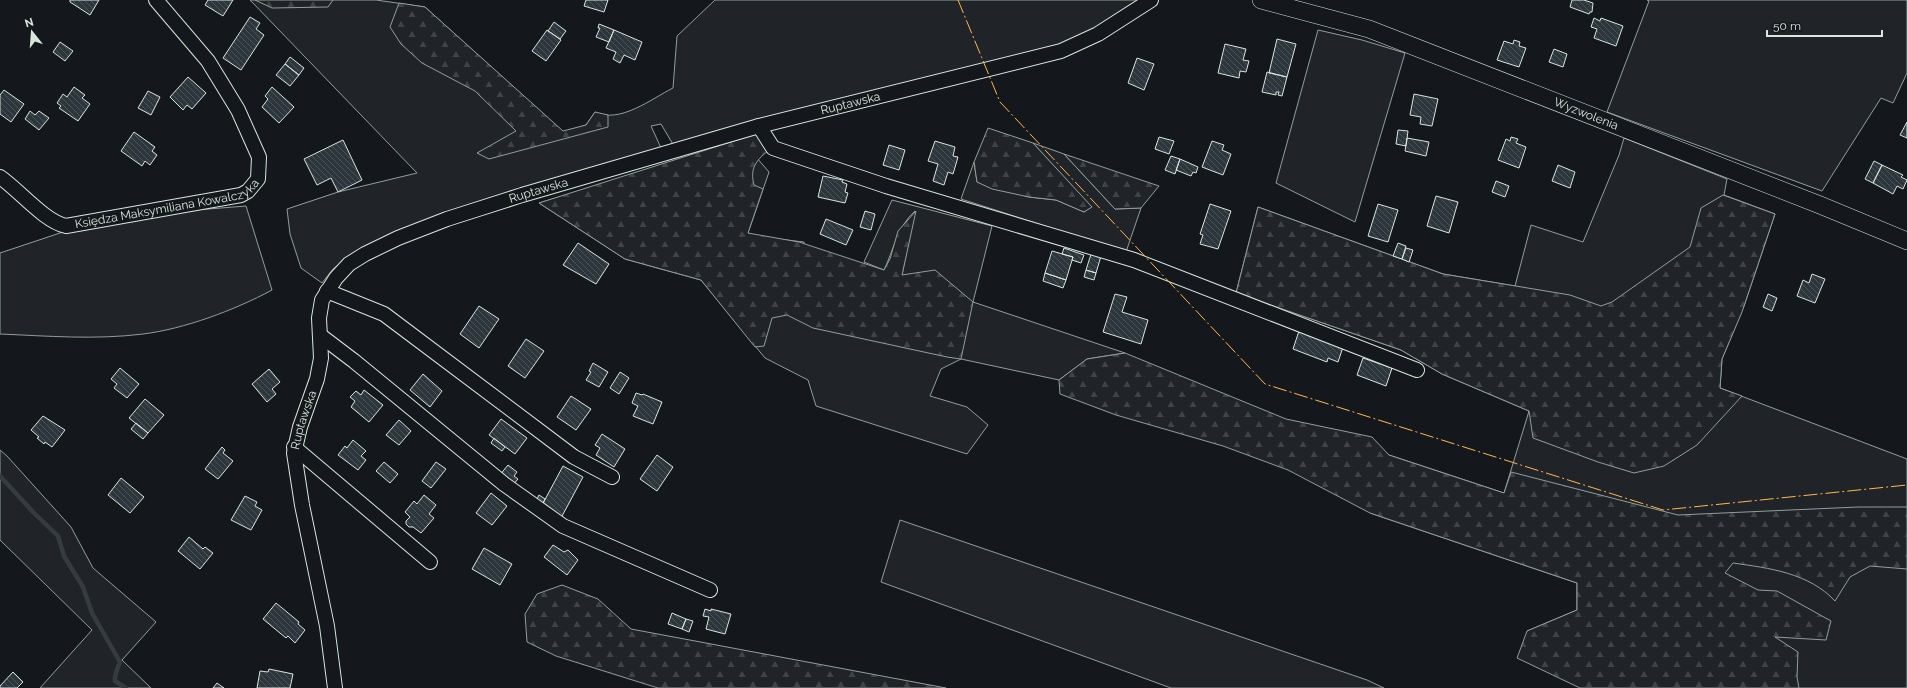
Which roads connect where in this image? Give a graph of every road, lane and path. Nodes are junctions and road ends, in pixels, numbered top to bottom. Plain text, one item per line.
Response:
1 (156, 0) edge
2 (1151, 0) edge
3 (1261, 0) edge
4 (759, 126) junction
5 (0, 177) edge
6 (1907, 241) edge
7 (326, 291) junction
8 (320, 336) junction
9 (1417, 370) dead end
10 (294, 447) junction
11 (612, 477) dead end
12 (430, 562) dead end
13 (710, 590) dead end
14 (335, 688) edge

1 - 5 street, Księdza Maksymiliana Kowalczyka
2 - 4 street, Ruptawska
3 - 6 street, Wyzwolenia
4 - 7 street, Ruptawska
4 - 9 street
7 - 8 street, Ruptawska
7 - 11 street
8 - 10 street, Ruptawska
8 - 13 street
10 - 12 street
10 - 14 street, Ruptawska

